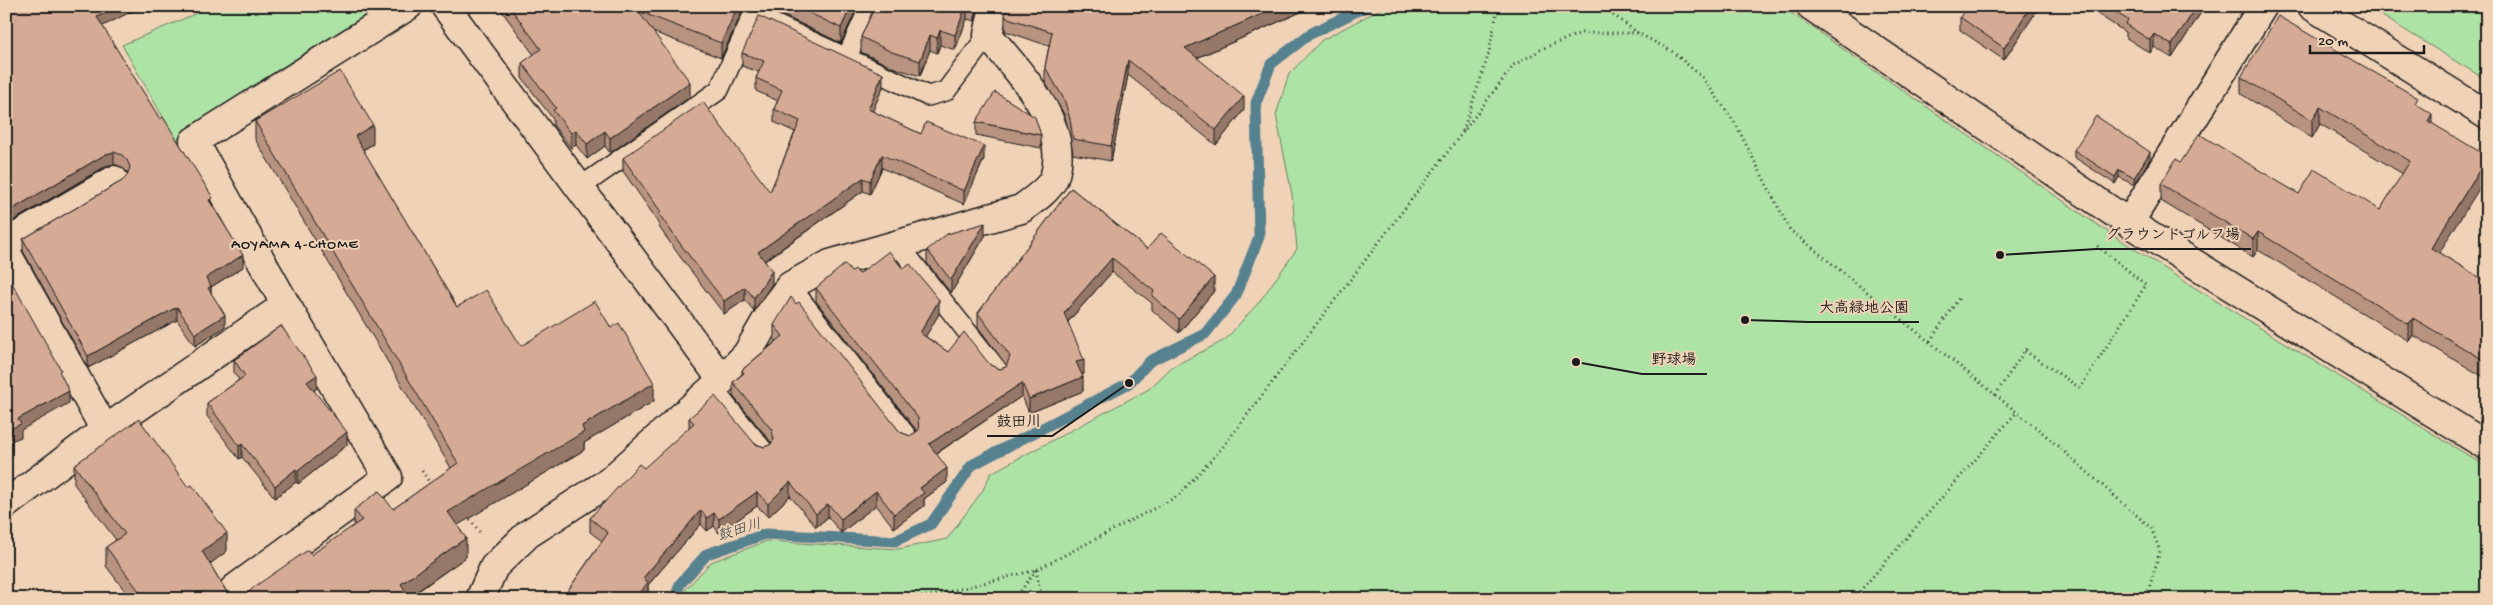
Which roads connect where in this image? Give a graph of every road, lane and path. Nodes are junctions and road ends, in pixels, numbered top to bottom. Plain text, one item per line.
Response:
1 (408, 6) edge
2 (445, 6) edge
3 (870, 6) edge
4 (994, 6) edge
5 (1498, 6) edge
6 (1601, 6) edge
7 (1811, 6) edge
8 (2262, 6) edge
9 (2312, 6) edge
10 (755, 10) edge
11 (1638, 33) junction
12 (988, 36) junction
13 (847, 57) junction
14 (2487, 115) edge
15 (1462, 134) junction
16 (114, 180) dead end
17 (579, 188) junction
18 (2129, 223) junction
19 (2089, 238) dead end
20 (6, 243) edge
21 (897, 243) junction
22 (6, 252) edge
23 (790, 286) junction
24 (1959, 298) dead end
25 (286, 305) junction
26 (1930, 341) junction
27 (2028, 346) dead end
28 (2025, 351) junction
29 (999, 372) edge
30 (717, 384) junction
31 (1995, 395) junction
32 (2017, 412) junction
33 (105, 430) junction
34 (2483, 435) edge
35 (909, 439) edge
36 (763, 450) edge
37 (418, 465) dead end
38 (436, 493) edge
39 (6, 504) edge
40 (462, 508) edge
41 (484, 539) dead end
42 (1036, 570) junction
43 (240, 599) edge
44 (480, 599) edge
45 (906, 599) edge
46 (1014, 599) edge
47 (1042, 599) edge
48 (1853, 599) edge
49 (2146, 599) edge

1 - 25 street
2 - 17 street
3 - 13 lane
4 - 12 street
5 - 15 path
6 - 11 path
7 - 18 street
8 - 18 street
9 - 14 street
10 - 13 lane
10 - 17 lane
11 - 15 path
11 - 26 path
12 - 13 lane
12 - 21 street
15 - 42 path
16 - 20 street
17 - 30 street
18 - 34 street
19 - 28 path
21 - 23 street
21 - 29 lane
22 - 33 street
23 - 30 street
23 - 35 lane
24 - 26 path
25 - 33 street
25 - 43 street
26 - 31 path
27 - 28 path
28 - 31 path
30 - 36 lane
30 - 44 street
31 - 32 path
32 - 48 path
32 - 49 path
33 - 39 street
37 - 38 path
40 - 41 path
42 - 45 path
42 - 46 path
42 - 47 path

